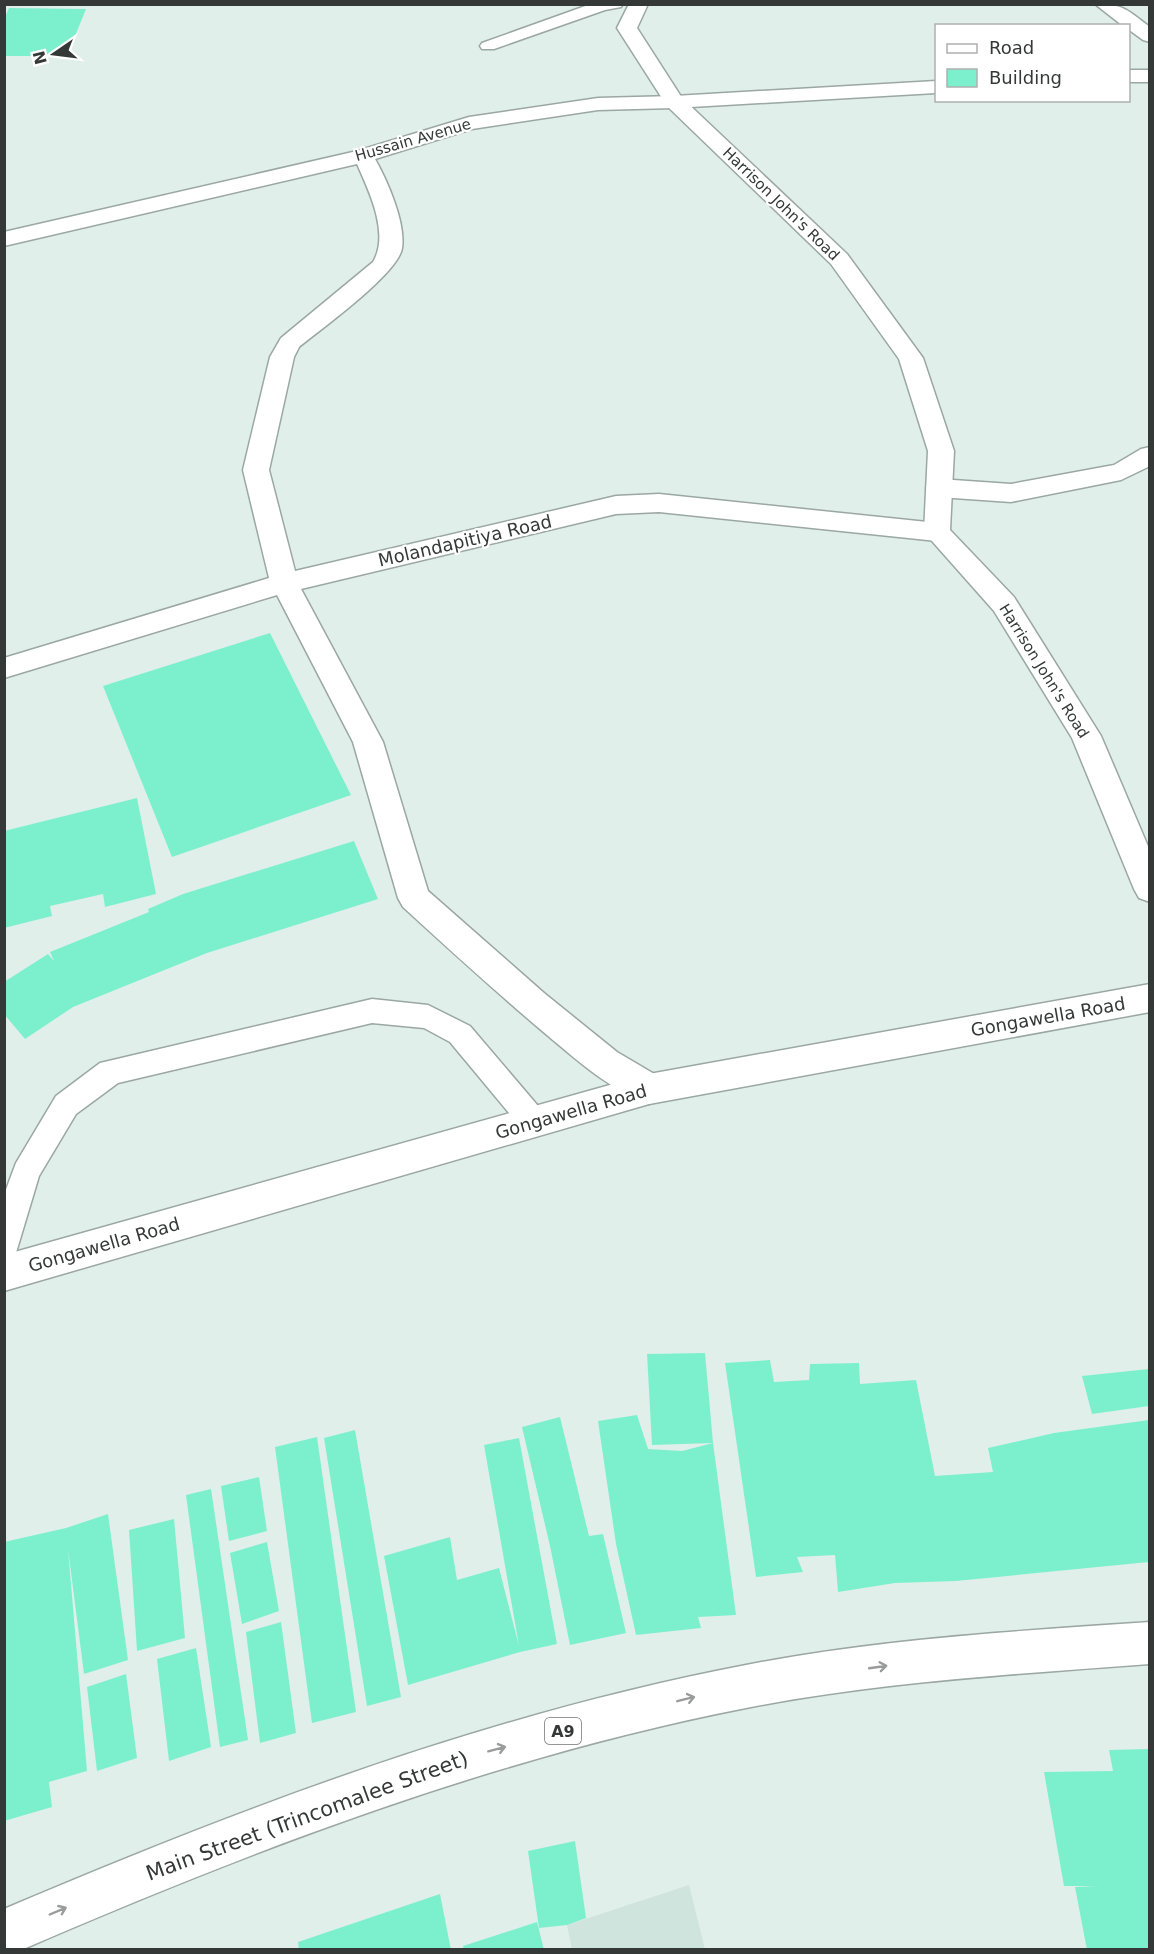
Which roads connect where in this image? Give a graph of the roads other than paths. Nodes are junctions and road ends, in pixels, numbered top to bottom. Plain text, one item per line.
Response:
1 (616, 4) edge
2 (639, 4) edge
3 (1104, 4) edge
4 (1149, 36) edge
5 (488, 46) dead end
6 (1130, 76) edge
7 (1149, 76) edge
8 (935, 87) edge
9 (674, 102) junction
10 (363, 156) junction
11 (4, 239) edge
12 (1149, 455) edge
13 (939, 488) junction
14 (937, 532) junction
15 (284, 583) junction
16 (4, 668) edge
17 (1149, 889) edge
18 (1149, 998) edge
19 (649, 1089) junction
20 (534, 1122) junction
21 (4, 1246) edge
22 (4, 1273) edge
23 (1149, 1643) edge
24 (4, 1933) edge

1 - 5 lane
2 - 9 main road, Harrison John's Road
3 - 4 main road
6 - 7 main road
8 - 9 main road, Hussain Avenue
9 - 10 main road, Hussain Avenue
9 - 13 main road, Harrison John's Road
10 - 11 main road, Hussain Avenue
10 - 15 main road
12 - 13 main road
13 - 14 main road, Harrison John's Road
14 - 15 main road, Molandapitiya Road
14 - 17 main road, Harrison John's Road
15 - 16 main road, Molandapitiya Road
15 - 19 main road
18 - 19 main road, Gongawella Road
19 - 20 main road, Gongawella Road
20 - 21 lane
20 - 22 main road, Gongawella Road
24 -> 23 main road, Main Street (Trincomalee Street) / A9

